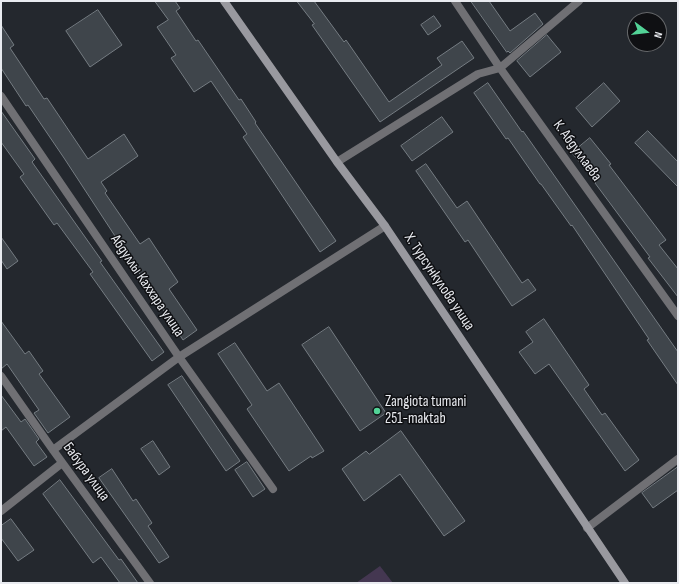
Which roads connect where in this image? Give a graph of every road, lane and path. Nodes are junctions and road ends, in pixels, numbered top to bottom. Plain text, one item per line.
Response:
1 (224, 1) edge
2 (455, 1) edge
3 (579, 1) edge
4 (500, 68) junction
5 (1, 96) edge
6 (337, 162) junction
7 (385, 226) junction
8 (678, 316) edge
9 (179, 357) junction
10 (1, 376) edge
11 (53, 450) junction
12 (678, 459) edge
13 (62, 463) junction
14 (273, 489) dead end
15 (1, 511) edge
16 (587, 528) junction
17 (150, 583) edge
18 (625, 583) edge

1 - 6 street, Х. Турсункулова улица
2 - 4 street, К. Абдуллаева
3 - 4 street
4 - 6 street
4 - 8 street, К. Абдуллаева
5 - 9 street, Абдуллы Каххара улица
6 - 7 street, Х. Турсункулова улица
7 - 9 street
7 - 16 street, Х. Турсункулова улица
9 - 11 street
9 - 14 street, Абдуллы Каххара улица
10 - 11 street, Бабура улица
11 - 13 street, Бабура улица
12 - 16 street
13 - 15 street
13 - 17 street, Бабура улица
16 - 18 street, Х. Турсункулова улица

